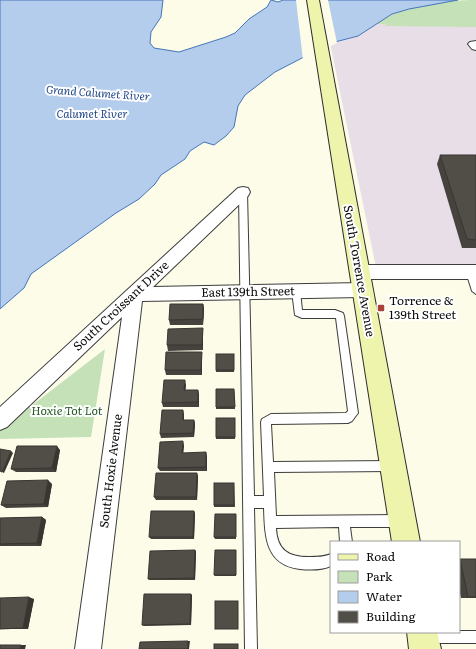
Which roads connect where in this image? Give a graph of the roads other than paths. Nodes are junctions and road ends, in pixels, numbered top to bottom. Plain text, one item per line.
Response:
1 (313, 0) edge
2 (242, 192) joint
3 (473, 272) edge
4 (360, 281) junction
5 (296, 291) junction
6 (476, 291) edge
7 (244, 292) junction
8 (134, 294) junction
9 (0, 420) edge
10 (393, 466) junction
11 (268, 467) junction
12 (248, 502) junction
13 (269, 502) junction
14 (344, 521) junction
15 (270, 522) junction
16 (404, 532) edge
17 (346, 541) edge
18 (330, 561) edge
19 (476, 637) edge
20 (423, 639) edge
21 (88, 649) edge
22 (251, 649) edge

1 - 4 main road, South Torrence Avenue
2 - 7 lane
2 - 8 street, South Croissant Drive
3 - 4 street, East 139th Street
3 - 6 lane
4 - 5 street, East 139th Street
4 - 10 main road, South Torrence Avenue
5 - 7 street, East 139th Street
5 - 11 lane
7 - 8 street, East 139th Street
7 - 12 lane
8 - 9 street, South Croissant Drive
8 - 21 street, South Hoxie Avenue
10 - 11 lane
10 - 16 main road, South Torrence Avenue
11 - 13 lane
12 - 13 lane
12 - 22 lane
13 - 15 lane
14 - 15 lane
14 - 16 lane
14 - 17 lane
15 - 18 lane
19 - 20 lane

